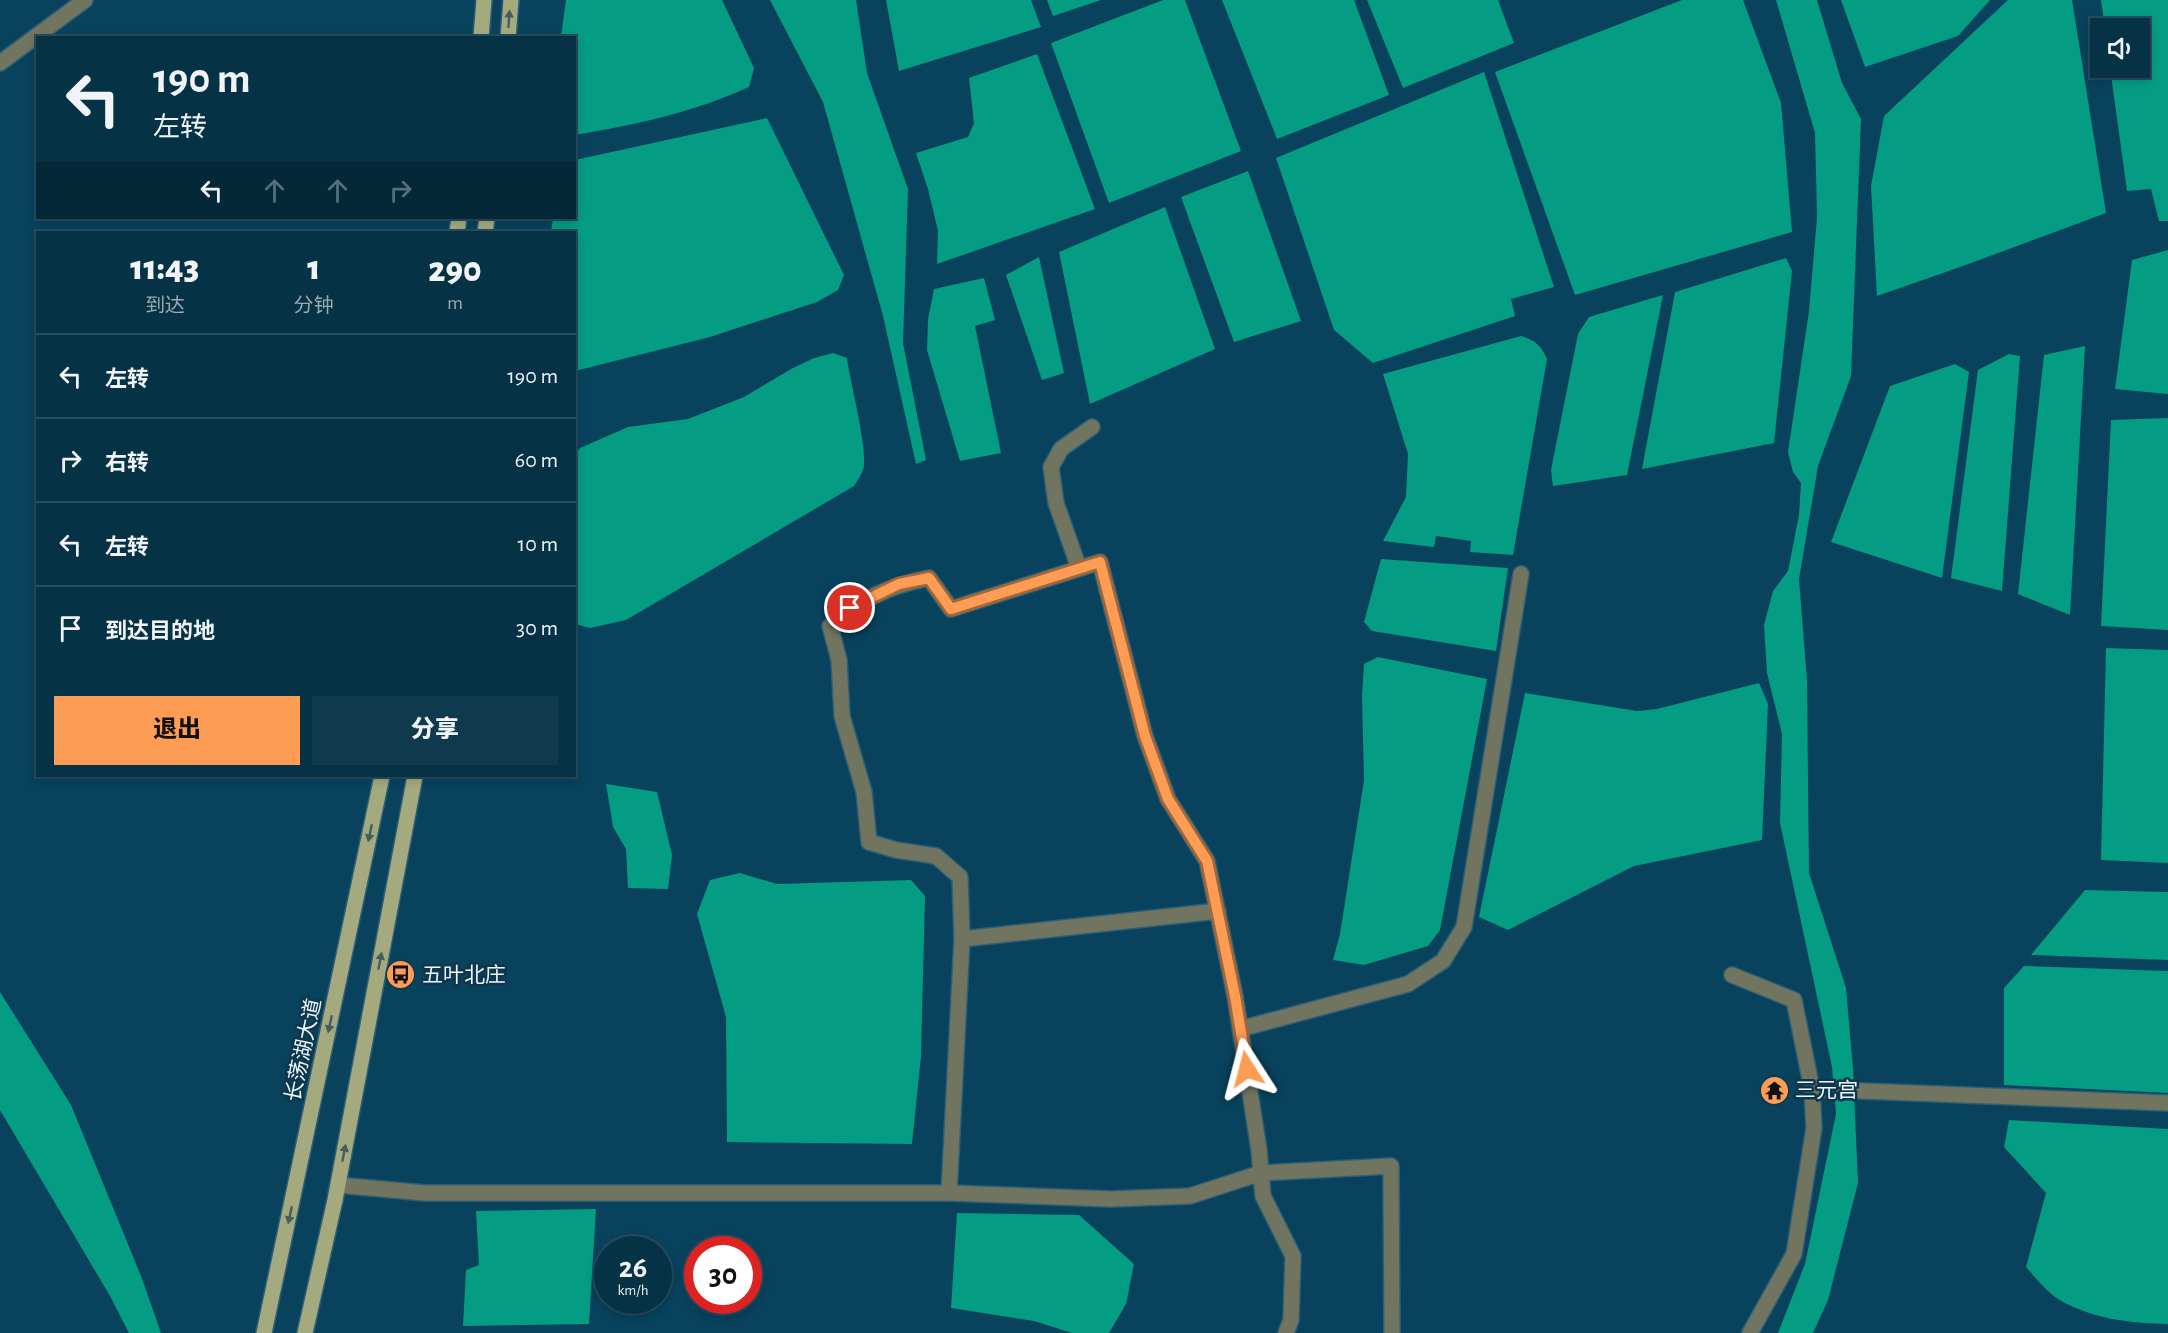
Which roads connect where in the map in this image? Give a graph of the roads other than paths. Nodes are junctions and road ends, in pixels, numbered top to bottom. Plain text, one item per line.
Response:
1 (86, 0) edge
2 (484, 0) edge
3 (511, 0) edge
4 (37, 36) edge
5 (481, 36) edge
6 (508, 36) edge
7 (36, 37) edge
8 (0, 63) edge
9 (1092, 427) dead end
10 (1079, 568) junction
11 (1521, 574) dead end
12 (382, 777) edge
13 (415, 777) edge
14 (1218, 911) junction
15 (962, 939) junction
16 (1732, 975) dead end
17 (1240, 1029) junction
18 (1812, 1089) junction
19 (2168, 1102) edge
20 (1261, 1173) junction
21 (338, 1185) junction
22 (949, 1192) junction
23 (264, 1333) edge
24 (305, 1333) edge
25 (1286, 1333) edge
26 (1392, 1333) edge
27 (1750, 1333) edge

1 - 4 street
2 - 5 main road
6 -> 3 main road
7 - 8 street
9 - 10 street
10 - 14 street
10 - 15 street
11 - 17 street
12 -> 23 main road, 长荡湖大道
21 -> 13 main road
14 - 15 street
14 - 17 street
15 - 22 street
16 - 18 street
17 - 20 street
18 - 19 street
18 - 27 street
20 - 22 street
20 - 25 street
20 - 26 street
21 - 22 street
21 - 24 main road

